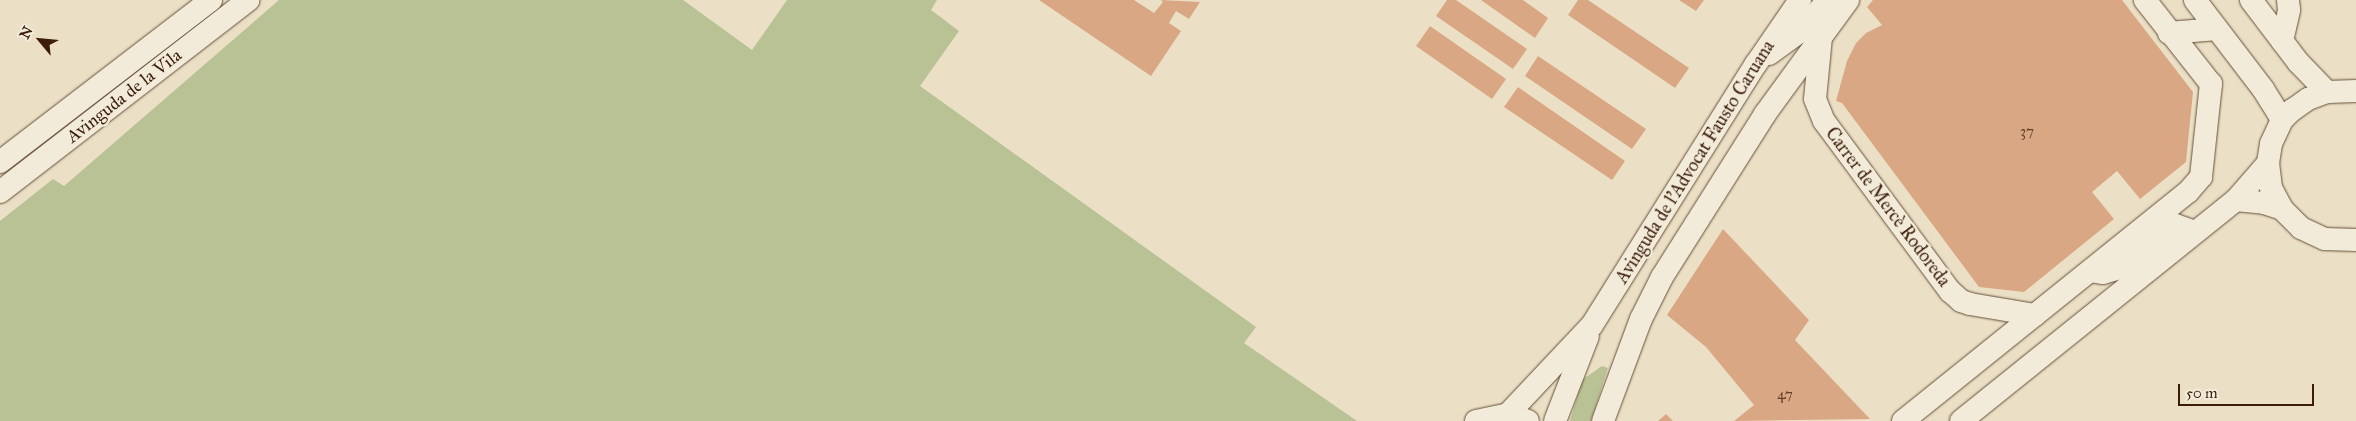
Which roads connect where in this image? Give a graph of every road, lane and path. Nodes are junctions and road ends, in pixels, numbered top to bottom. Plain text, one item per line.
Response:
1 (210, 0) edge
2 (248, 0) edge
3 (1800, 0) edge
4 (1828, 0) edge
5 (1848, 0) edge
6 (2145, 0) edge
7 (2195, 0) edge
8 (2251, 0) edge
9 (2288, 0) edge
10 (2218, 29) junction
11 (2169, 33) junction
12 (1822, 34) junction
13 (2282, 41) junction
14 (1756, 64) junction
15 (2356, 91) edge
16 (2327, 92) junction
17 (2282, 120) junction
18 (0, 162) edge
19 (2268, 163) junction
20 (0, 192) edge
21 (2236, 200) junction
22 (2282, 209) junction
23 (2195, 232) junction
24 (2355, 242) edge
25 (2090, 271) junction
26 (2036, 315) junction
27 (1592, 325) junction
28 (1518, 418) edge
29 (1476, 421) edge
30 (1555, 421) edge
31 (1603, 421) edge
32 (1903, 421) edge
33 (1961, 421) edge

1 - 18 street, Avinguda de la Vila
2 - 20 street, Avinguda de la Vila
3 - 14 street, Avinguda de l'Advocat Fausto Caruana
4 - 14 street
5 - 12 street, Avinguda de l'Advocat Fausto Caruana
6 - 11 street
7 - 10 street
8 - 13 street
9 - 13 street
10 - 11 street
10 - 17 street
11 - 25 street
12 - 26 street, Carrer de Mercè Rodoreda
12 - 31 street, Avinguda de l'Advocat Fausto Caruana
13 - 16 street
14 - 27 street, Avinguda de l'Advocat Fausto Caruana
15 - 16 street
16 - 17 street
17 - 19 street
19 - 21 street
19 - 22 street
21 - 22 street
21 - 23 street
22 - 24 street
23 - 25 street
23 - 33 street
25 - 26 street
26 - 32 street
27 - 28 street, Avinguda de l'Advocat Fausto Caruana
27 - 30 street, Avinguda de l'Advocat Fausto Caruana
28 - 29 street

